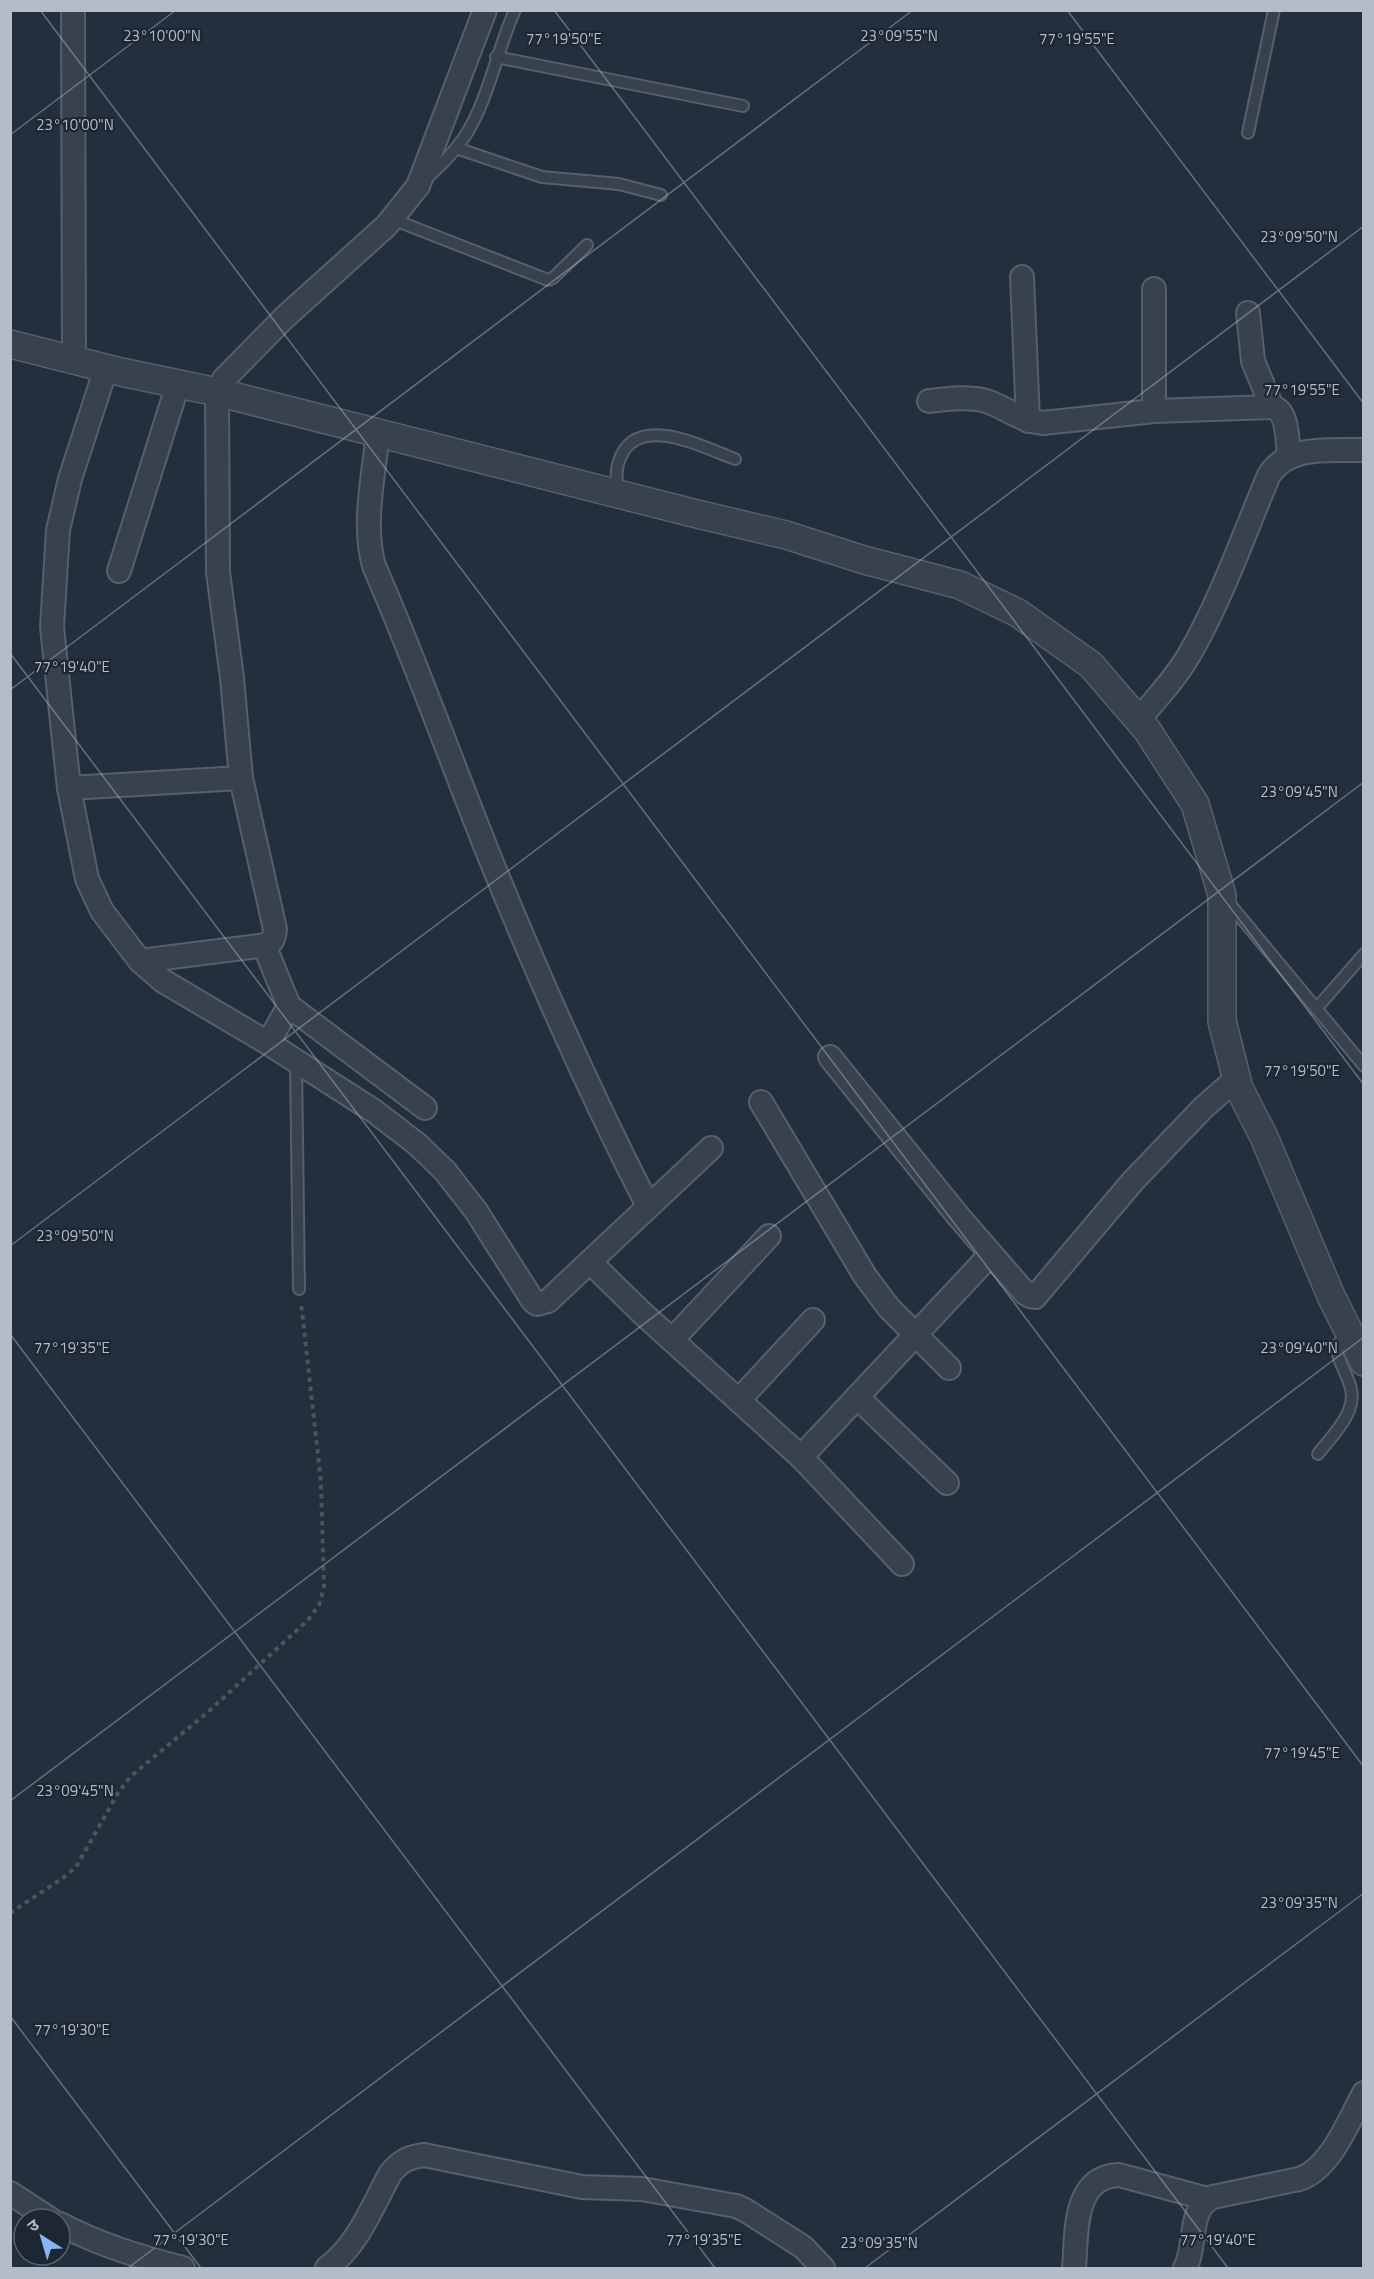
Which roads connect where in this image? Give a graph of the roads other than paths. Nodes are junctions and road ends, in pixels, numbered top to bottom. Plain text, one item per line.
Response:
1 (73, 10) edge
2 (485, 10) edge
3 (515, 10) edge
4 (1274, 10) edge
5 (496, 57) junction
6 (743, 106) dead end
7 (1248, 133) dead end
8 (456, 148) junction
9 (418, 186) junction
10 (662, 195) dead end
11 (391, 219) junction
12 (587, 245) dead end
13 (1022, 277) dead end
14 (1154, 289) dead end
15 (1248, 313) dead end
16 (10, 345) edge
17 (74, 360) junction
18 (106, 368) junction
19 (178, 384) junction
20 (217, 392) junction
21 (929, 401) dead end
22 (1272, 406) junction
23 (1154, 411) junction
24 (1028, 421) junction
25 (378, 432) junction
26 (1364, 450) edge
27 (1289, 456) junction
28 (735, 459) dead end
29 (617, 494) junction
30 (119, 571) dead end
31 (1138, 720) junction
32 (241, 778) junction
33 (69, 788) junction
34 (1222, 895) junction
35 (264, 945) junction
36 (1364, 954) edge
37 (140, 961) junction
38 (289, 1006) junction
39 (1316, 1009) junction
40 (268, 1043) junction
41 (830, 1057) dead end
42 (296, 1061) junction
43 (1364, 1066) edge
44 (1236, 1079) junction
45 (761, 1102) dead end
46 (424, 1108) dead end
47 (711, 1148) dead end
48 (648, 1206) junction
49 (769, 1236) dead end
50 (991, 1254) junction
51 (590, 1262) junction
52 (299, 1289) road end
53 (813, 1320) dead end
54 (1349, 1334) junction
55 (915, 1335) junction
56 (672, 1340) junction
57 (1364, 1362) edge
58 (950, 1368) dead end
59 (857, 1397) junction
60 (739, 1400) junction
61 (1318, 1454) dead end
62 (801, 1457) junction
63 (947, 1483) dead end
64 (902, 1564) dead end
65 (1364, 2092) edge
66 (10, 2193) edge
67 (1208, 2199) junction
68 (32, 2207) edge
69 (72, 2230) edge
70 (183, 2268) edge
71 (327, 2268) edge
72 (823, 2268) edge
73 (1074, 2268) edge
74 (1185, 2268) edge

1 - 17 street
2 - 9 street
3 - 5 lane
4 - 7 lane
5 - 6 lane
5 - 8 lane
8 - 9 lane
8 - 10 lane
9 - 11 street
11 - 12 lane
11 - 20 street
13 - 24 street
14 - 23 street
15 - 22 street
16 - 17 street
17 - 18 street
18 - 19 street
18 - 33 street
19 - 20 street
19 - 30 street
20 - 25 street
20 - 32 street
21 - 24 street
22 - 23 street
22 - 27 street
23 - 24 street
25 - 29 street
25 - 48 street
26 - 27 street
27 - 31 street
28 - 29 lane
29 - 31 street
31 - 34 street
32 - 33 street
32 - 35 street
33 - 37 street
34 - 39 lane
34 - 44 street
35 - 37 street
35 - 38 street
36 - 39 lane
37 - 40 street
38 - 40 street
38 - 46 street
39 - 43 lane
40 - 42 street
41 - 50 street
42 - 51 street
42 - 52 lane
44 - 50 street
44 - 54 street
45 - 55 street
47 - 48 street
48 - 51 street
49 - 56 street
50 - 55 street
51 - 56 street
53 - 60 street
54 - 57 street
54 - 61 lane
55 - 58 street
55 - 59 street
56 - 60 street
59 - 62 street
59 - 63 street
60 - 62 street
62 - 64 street
65 - 67 street
66 - 68 street
67 - 73 street
67 - 74 street
69 - 70 street
71 - 72 street

